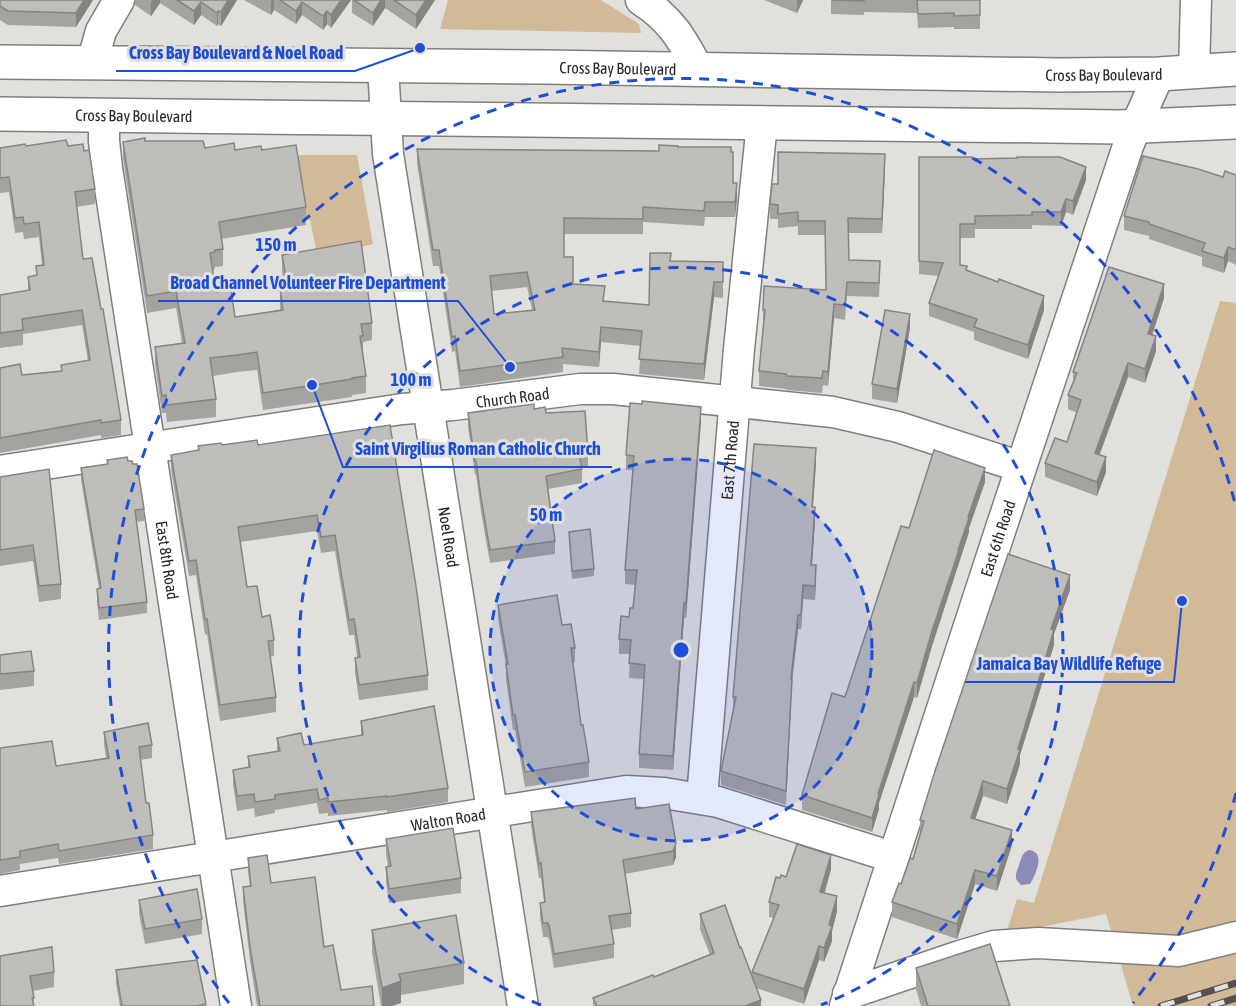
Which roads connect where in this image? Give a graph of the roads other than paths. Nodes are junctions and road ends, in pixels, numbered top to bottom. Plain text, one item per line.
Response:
1 (119, 0) edge
2 (641, 0) edge
3 (1196, 0) edge
4 (0, 62) edge
5 (92, 63) junction
6 (384, 66) junction
7 (698, 69) junction
8 (1236, 69) edge
9 (1194, 71) junction
10 (1159, 74) junction
11 (0, 114) edge
12 (104, 115) junction
13 (386, 119) junction
14 (1236, 122) edge
15 (762, 123) junction
16 (1202, 124) junction
17 (1136, 126) junction
18 (1236, 135) edge
19 (734, 400) junction
20 (428, 407) junction
21 (150, 448) junction
22 (1021, 466) junction
23 (0, 471) edge
24 (702, 798) junction
25 (493, 812) junction
26 (213, 857) junction
27 (892, 857) junction
28 (0, 891) edge
29 (1236, 937) edge
30 (846, 1000) edge
31 (236, 1006) edge
32 (523, 1006) edge

1 - 5 street
2 - 7 street
3 - 9 street
4 - 5 main road, Cross Bay Boulevard
5 - 6 main road, Cross Bay Boulevard
6 - 7 main road, Cross Bay Boulevard
6 - 13 street, Noel Road
7 - 10 main road, Cross Bay Boulevard
8 - 9 main road, Cross Bay Boulevard
9 - 10 main road, Cross Bay Boulevard
10 - 17 street, East 6th Road
11 - 12 main road, Cross Bay Boulevard
12 - 13 main road, Cross Bay Boulevard
12 - 21 street, East 8th Road
13 - 15 main road, Cross Bay Boulevard
13 - 20 street, Noel Road
14 - 16 main road, Cross Bay Boulevard
15 - 17 main road, Cross Bay Boulevard
15 - 19 street, East 7th Road
16 - 17 main road, Cross Bay Boulevard
16 - 18 street, Cross Bay Boulevard
17 - 22 street, East 6th Road
19 - 20 street, Church Road
19 - 22 street, Church Road
19 - 24 street, East 7th Road
20 - 21 street, Church Road
20 - 25 street, Noel Road
21 - 23 street, Church Road
21 - 26 street, East 8th Road
22 - 27 street, East 6th Road
24 - 25 street, Walton Road
24 - 27 street, Walton Road
25 - 26 street, Walton Road
25 - 32 street, Noel Road
26 - 28 street, Walton Road
26 - 31 street, East 8th Road
27 - 30 street, East 6th Road
29 - 30 street

